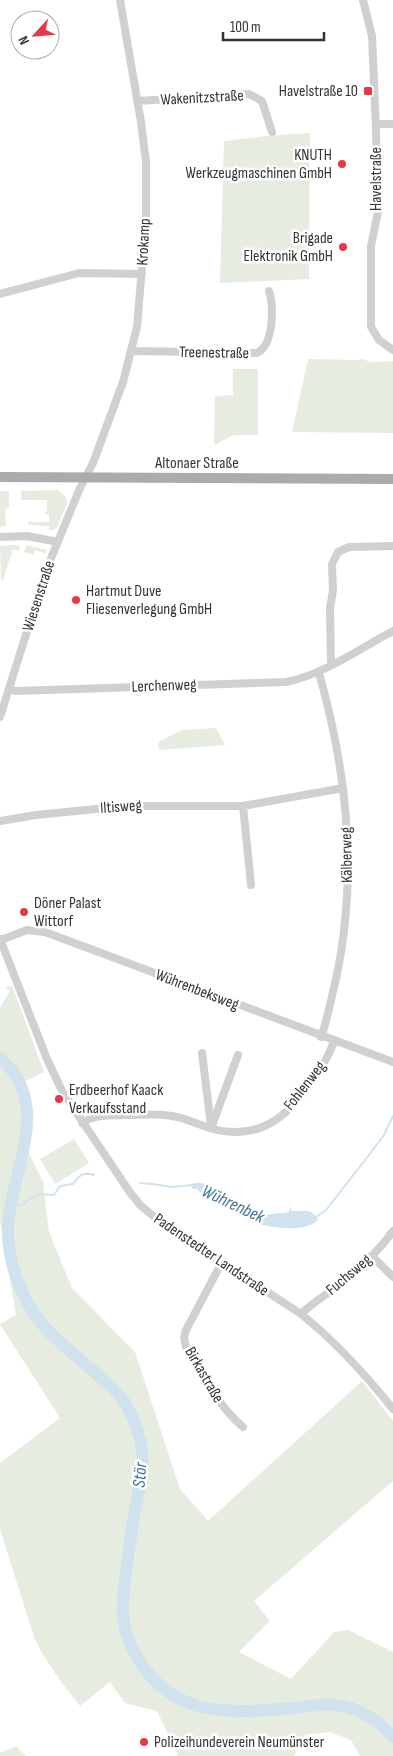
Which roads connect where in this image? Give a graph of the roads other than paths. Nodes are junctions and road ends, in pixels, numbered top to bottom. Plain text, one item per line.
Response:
1 (120, 0) edge
2 (364, 0) edge
3 (138, 101) junction
4 (376, 124) junction
5 (393, 124) edge
6 (272, 132) dead end
7 (142, 274) junction
8 (269, 291) dead end
9 (0, 294) edge
10 (393, 350) edge
11 (132, 351) junction
12 (0, 478) edge
13 (86, 478) junction
14 (393, 478) edge
15 (0, 537) edge
16 (58, 542) junction
17 (393, 546) edge
18 (393, 631) edge
19 (331, 665) junction
20 (319, 672) junction
21 (9, 689) junction
22 (0, 717) edge
23 (343, 788) junction
24 (243, 806) junction
25 (0, 822) edge
26 (251, 885) dead end
27 (0, 939) edge
28 (321, 1037) junction
29 (334, 1041) junction
30 (202, 1054) dead end
31 (238, 1055) dead end
32 (393, 1062) edge
33 (82, 1123) junction
34 (211, 1128) junction
35 (393, 1231) edge
36 (372, 1256) junction
37 (221, 1264) junction
38 (393, 1277) edge
39 (301, 1314) junction
40 (393, 1409) edge
41 (243, 1427) dead end

1 - 3 street, Krokamp
2 - 4 street, Havelstraße
3 - 6 street, Wakenitzstraße
3 - 7 street, Krokamp
4 - 5 street
4 - 10 street, Havelstraße
7 - 9 street
7 - 11 street, Krokamp
8 - 11 street, Treenestraße
11 - 13 street, Krokamp
12 - 13 main road, Altonaer Straße
13 - 14 main road, Altonaer Straße
13 - 16 street, Wiesenstraße
15 - 16 street
16 - 21 street, Wiesenstraße
17 - 19 street
18 - 19 street, Lerchenweg
19 - 20 street, Lerchenweg
20 - 21 street, Lerchenweg
20 - 23 street, Kälberweg
21 - 22 street, Wiesenstraße
23 - 24 street, Iltisweg
23 - 28 street, Kälberweg
24 - 25 street, Iltisweg
24 - 26 street
27 - 28 street, Wührenbeksweg
27 - 33 street, Padenstedter Landstraße
28 - 29 street, Wührenbeksweg
29 - 32 street, Wührenbeksweg
29 - 34 street, Fohlenweg
30 - 34 street
31 - 34 street
33 - 34 street, Fohlenweg
33 - 37 street, Padenstedter Landstraße
35 - 36 street, Fuchsweg
36 - 38 street
36 - 39 street, Fuchsweg
37 - 39 street, Padenstedter Landstraße
37 - 41 street, Birkastraße
39 - 40 street, Padenstedter Landstraße

